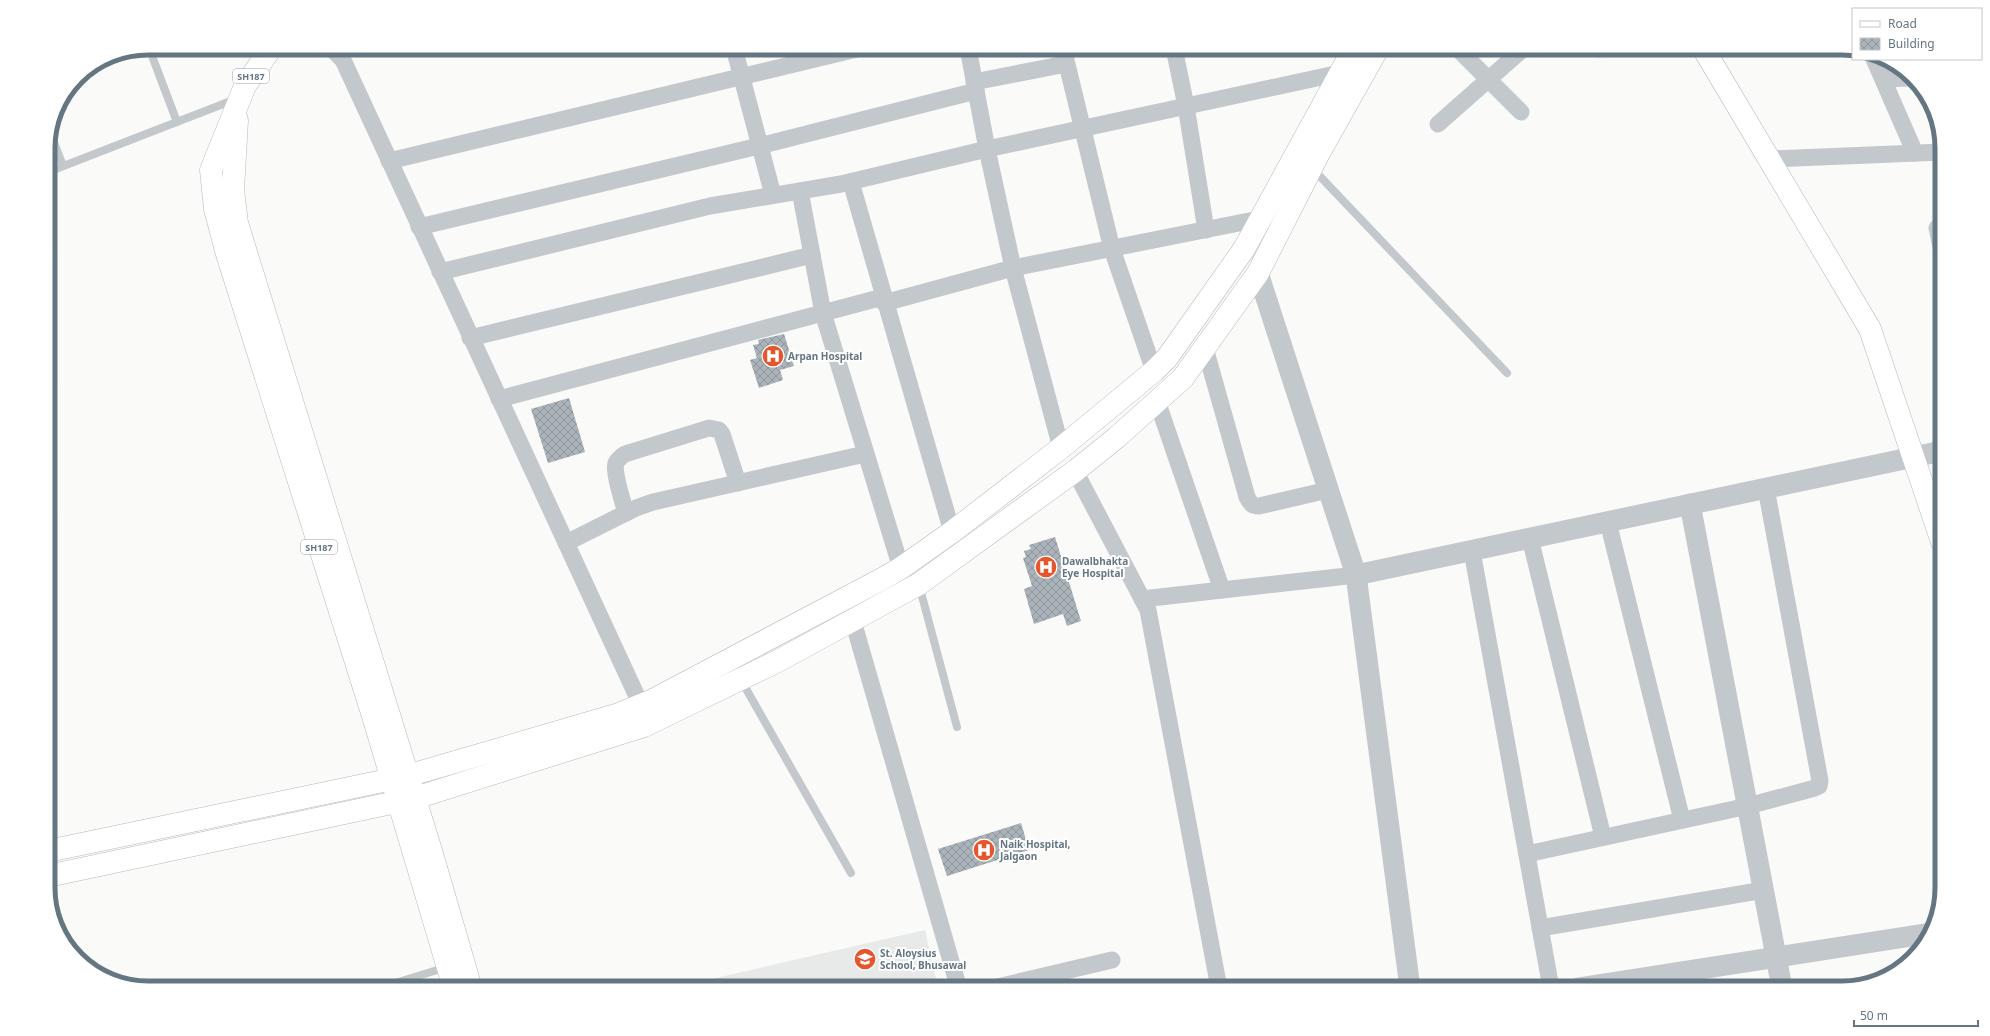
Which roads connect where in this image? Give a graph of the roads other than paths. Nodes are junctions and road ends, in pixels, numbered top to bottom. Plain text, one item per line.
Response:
1 (152, 55) edge
2 (266, 55) edge
3 (338, 55) edge
4 (736, 55) edge
5 (832, 55) edge
6 (969, 55) edge
7 (1175, 55) edge
8 (1350, 55) edge
9 (1374, 55) edge
10 (1464, 55) edge
11 (1516, 55) edge
12 (1707, 55) edge
13 (1064, 56) edge
14 (1875, 61) edge
15 (1340, 73) junction
16 (741, 77) junction
17 (1903, 78) edge
18 (1490, 79) junction
19 (1882, 79) junction
20 (975, 86) junction
21 (238, 102) junction
22 (1186, 106) junction
23 (1521, 112) dead end
24 (177, 122) junction
25 (1438, 124) dead end
26 (1081, 128) junction
27 (55, 145) edge
28 (759, 146) junction
29 (987, 149) junction
30 (1935, 152) edge
31 (1915, 153) junction
32 (1769, 159) junction
33 (389, 161) junction
34 (63, 166) junction
35 (1312, 168) junction
36 (55, 169) edge
37 (851, 182) junction
38 (800, 191) junction
39 (773, 195) junction
40 (1259, 219) junction
41 (419, 227) junction
42 (1206, 230) junction
43 (1112, 249) junction
44 (812, 255) junction
45 (1013, 268) junction
46 (440, 272) junction
47 (1258, 273) junction
48 (884, 300) junction
49 (823, 313) junction
50 (470, 338) junction
51 (1205, 348) junction
52 (1154, 371) junction
53 (1507, 373) dead end
54 (499, 399) junction
55 (1157, 401) junction
56 (1061, 448) junction
57 (1935, 452) edge
58 (865, 454) junction
59 (1913, 457) junction
60 (1075, 471) junction
61 (738, 483) junction
62 (1766, 488) junction
63 (1328, 490) junction
64 (1690, 504) junction
65 (626, 513) junction
66 (1935, 513) edge
67 (1608, 522) junction
68 (952, 532) junction
69 (1530, 538) junction
70 (566, 543) junction
71 (1472, 551) junction
72 (901, 568) junction
73 (1356, 575) junction
74 (919, 584) junction
75 (1222, 590) junction
76 (1142, 599) junction
77 (853, 621) junction
78 (740, 680) junction
79 (641, 705) junction
80 (957, 727) dead end
81 (399, 777) junction
82 (406, 801) junction
83 (1748, 806) junction
84 (1682, 820) junction
85 (150, 829) junction
86 (1603, 837) junction
87 (55, 849) edge
88 (156, 853) junction
89 (1527, 854) junction
90 (851, 873) dead end
91 (55, 875) edge
92 (1764, 890) junction
93 (1540, 928) junction
94 (1922, 934) edge
95 (1776, 957) junction
96 (1112, 960) dead end
97 (447, 966) junction
98 (401, 981) edge
99 (452, 981) edge
100 (469, 981) edge
101 (958, 981) edge
102 (1023, 981) edge
103 (1219, 981) edge
104 (1409, 981) edge
105 (1550, 981) edge
106 (1652, 981) edge
107 (1781, 981) edge

1 - 24 lane
2 - 21 main road, SH187
3 - 33 street
4 - 16 street
5 - 16 street
6 - 20 street
7 - 22 street
8 - 15 main road
9 - 35 main road
10 - 18 street
11 - 18 street
12 - 32 main road
13 - 20 street
13 - 26 street
14 - 19 street
15 - 22 street
15 - 40 main road
16 - 28 street
16 - 33 street
17 - 19 street
18 - 23 street
18 - 25 street
19 - 31 street
20 - 28 street
20 - 29 street
21 - 24 lane
21 - 81 main road, SH187
22 - 26 street
22 - 42 street
24 - 34 lane
26 - 29 street
26 - 43 street
27 - 34 lane
28 - 39 street
28 - 41 street
29 - 37 street
29 - 45 street
30 - 31 street
31 - 32 street
32 - 59 main road
33 - 41 street
34 - 36 lane
35 - 47 main road
35 - 53 lane
37 - 38 street
37 - 48 street
38 - 39 street
38 - 44 street
39 - 46 street
40 - 42 street
40 - 52 main road
41 - 46 street
42 - 43 street
43 - 45 street
43 - 52 street
44 - 49 street
44 - 50 street
45 - 48 street
45 - 56 street
46 - 50 street
47 - 51 main road
47 - 63 street
48 - 49 street
48 - 68 street
49 - 54 street
49 - 58 street
50 - 54 street
51 - 55 main road
51 - 63 street
52 - 56 main road
54 - 70 street
55 - 60 main road
55 - 75 street
56 - 68 main road
57 - 59 street
58 - 61 street
58 - 72 street
59 - 62 street
59 - 66 main road
60 - 74 main road
60 - 76 street
61 - 65 street
61 - 65 street
62 - 64 street
62 - 83 street
63 - 73 street
64 - 67 street
64 - 83 street
65 - 70 street
67 - 69 street
67 - 84 street
68 - 72 main road
69 - 71 street
69 - 86 street
70 - 79 street
71 - 73 street
71 - 89 street
72 - 79 main road
73 - 75 street
73 - 104 street
74 - 77 main road
74 - 80 lane
75 - 76 street
76 - 103 street
77 - 78 main road
77 - 101 street
78 - 82 main road
78 - 90 lane
79 - 81 main road
81 - 82 main road, SH187
81 - 85 main road
82 - 88 main road
82 - 97 main road, SH187
82 - 100 main road, SH187
83 - 84 street
83 - 92 street
84 - 86 street
85 - 87 main road
85 - 88 main road
86 - 89 street
88 - 91 main road
89 - 93 street
92 - 93 street
92 - 95 street
93 - 105 street
94 - 95 street
95 - 106 street
95 - 107 street
96 - 102 street
97 - 98 lane
97 - 99 main road, SH187

